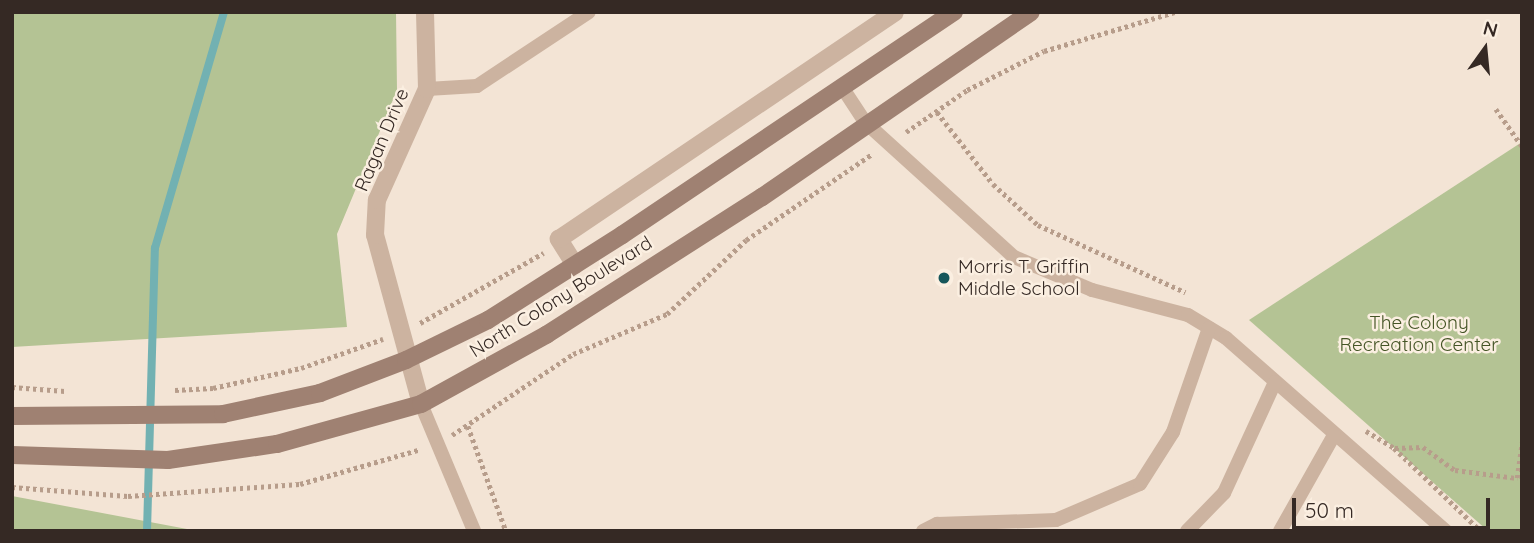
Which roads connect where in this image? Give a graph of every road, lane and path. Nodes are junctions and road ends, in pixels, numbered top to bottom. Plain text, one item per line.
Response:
1 (425, 12) edge
2 (589, 12) edge
3 (894, 12) edge
4 (954, 12) edge
5 (1031, 12) edge
6 (842, 87) junction
7 (426, 89) junction
8 (1496, 109) dead end
9 (865, 122) junction
10 (1522, 146) edge
11 (559, 239) junction
12 (575, 265) junction
13 (1209, 328) junction
14 (398, 332) junction
15 (406, 360) junction
16 (1275, 382) junction
17 (12, 387) edge
18 (171, 390) dead end
19 (75, 391) dead end
20 (421, 404) junction
21 (12, 416) edge
22 (468, 426) dead end
23 (1334, 435) junction
24 (1522, 442) edge
25 (1394, 448) dead end
26 (12, 455) edge
27 (1044, 525) edge
28 (998, 526) edge
29 (474, 531) edge
30 (506, 531) edge
31 (923, 531) edge
32 (1187, 531) edge
33 (1280, 531) edge
34 (1446, 531) edge

1 - 7 street, Ragan Drive
2 - 7 lane
3 - 11 street
4 - 6 main road, North Colony Boulevard
5 - 9 main road, North Colony Boulevard
6 - 9 lane
6 - 12 main road, North Colony Boulevard
7 - 14 street, Ragan Drive
8 - 10 path
9 - 13 lane
9 - 20 main road, North Colony Boulevard
11 - 12 street
11 - 14 path
12 - 15 main road, North Colony Boulevard
13 - 16 lane
13 - 27 lane
14 - 15 street, Ragan Drive
14 - 18 path
15 - 20 street, Ragan Drive
15 - 21 main road, North Colony Boulevard
16 - 23 lane
16 - 32 lane
17 - 19 path
20 - 26 main road, North Colony Boulevard
20 - 29 lane
22 - 30 path
23 - 33 lane
23 - 34 lane
24 - 25 path
27 - 28 lane
28 - 31 lane

